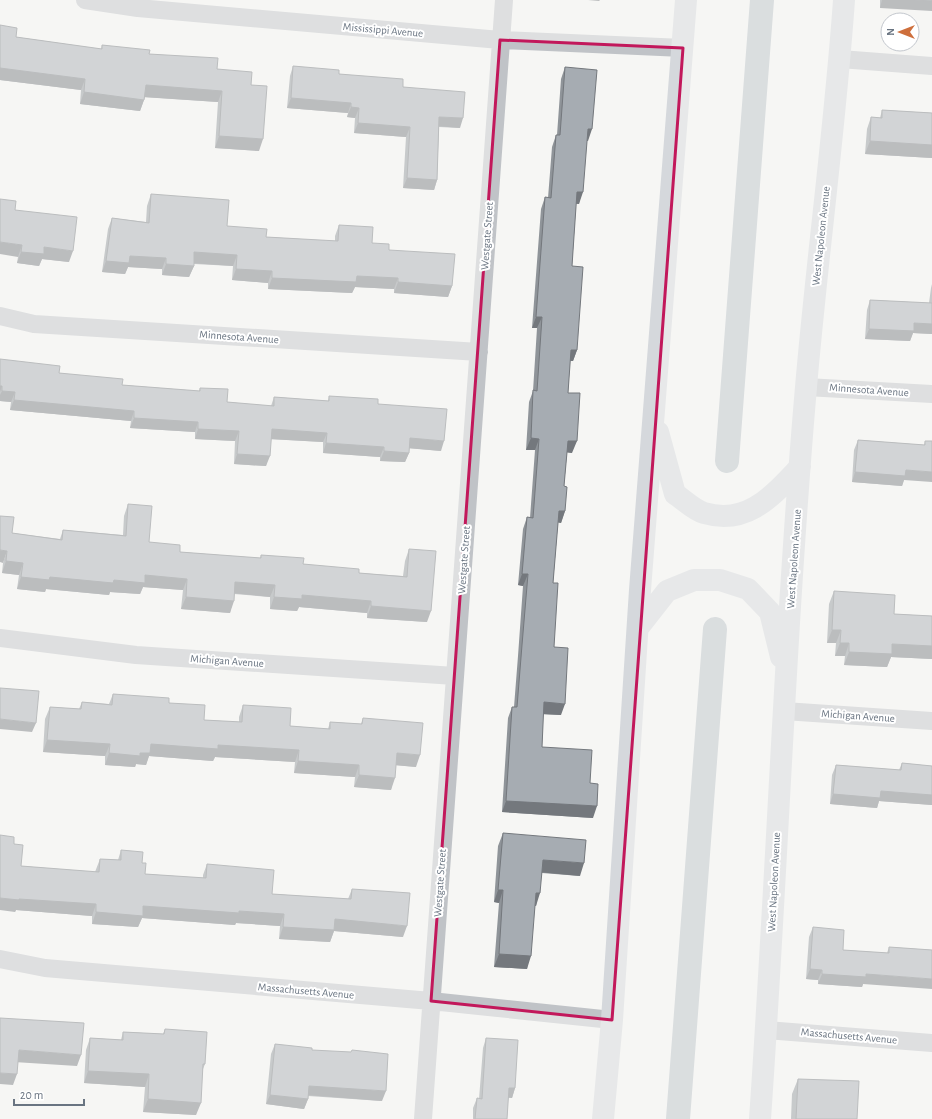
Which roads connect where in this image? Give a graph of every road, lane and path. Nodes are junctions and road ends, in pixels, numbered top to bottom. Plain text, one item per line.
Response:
1 (85, 0) edge
2 (504, 0) edge
3 (686, 0) edge
4 (844, 0) edge
5 (500, 40) junction
6 (683, 48) junction
7 (840, 59) junction
8 (932, 66) edge
9 (0, 316) edge
10 (479, 352) junction
11 (806, 387) junction
12 (932, 394) edge
13 (654, 417) junction
14 (800, 467) junction
15 (638, 628) junction
16 (0, 638) edge
17 (455, 676) junction
18 (786, 678) junction
19 (784, 711) junction
20 (932, 722) edge
21 (0, 959) edge
22 (431, 1002) junction
23 (612, 1020) junction
24 (766, 1030) junction
25 (932, 1043) edge
26 (423, 1119) edge
27 (603, 1119) edge
28 (760, 1119) edge

1 - 5 street, Mississippi Avenue
2 - 5 street, Westgate Street
3 - 6 main road
4 - 7 main road, West Napoleon Avenue
5 - 6 street, Mississippi Avenue
5 - 10 street, Westgate Street
6 - 13 main road
7 - 8 street
7 - 11 main road, West Napoleon Avenue
9 - 10 street, Minnesota Avenue
10 - 17 street, Westgate Street
11 - 12 street, Minnesota Avenue
11 - 14 main road, West Napoleon Avenue
13 - 14 main road
13 - 15 main road
14 - 18 main road, West Napoleon Avenue
15 - 18 main road
15 - 23 main road
16 - 17 street, Michigan Avenue
17 - 22 street, Westgate Street
18 - 19 main road, West Napoleon Avenue
19 - 20 street, Michigan Avenue
19 - 24 main road, West Napoleon Avenue
21 - 22 street, Massachusetts Avenue
22 - 23 street, Massachusetts Avenue
22 - 26 street, Westgate Street
23 - 27 main road
24 - 25 street, Massachusetts Avenue
24 - 28 main road, West Napoleon Avenue

